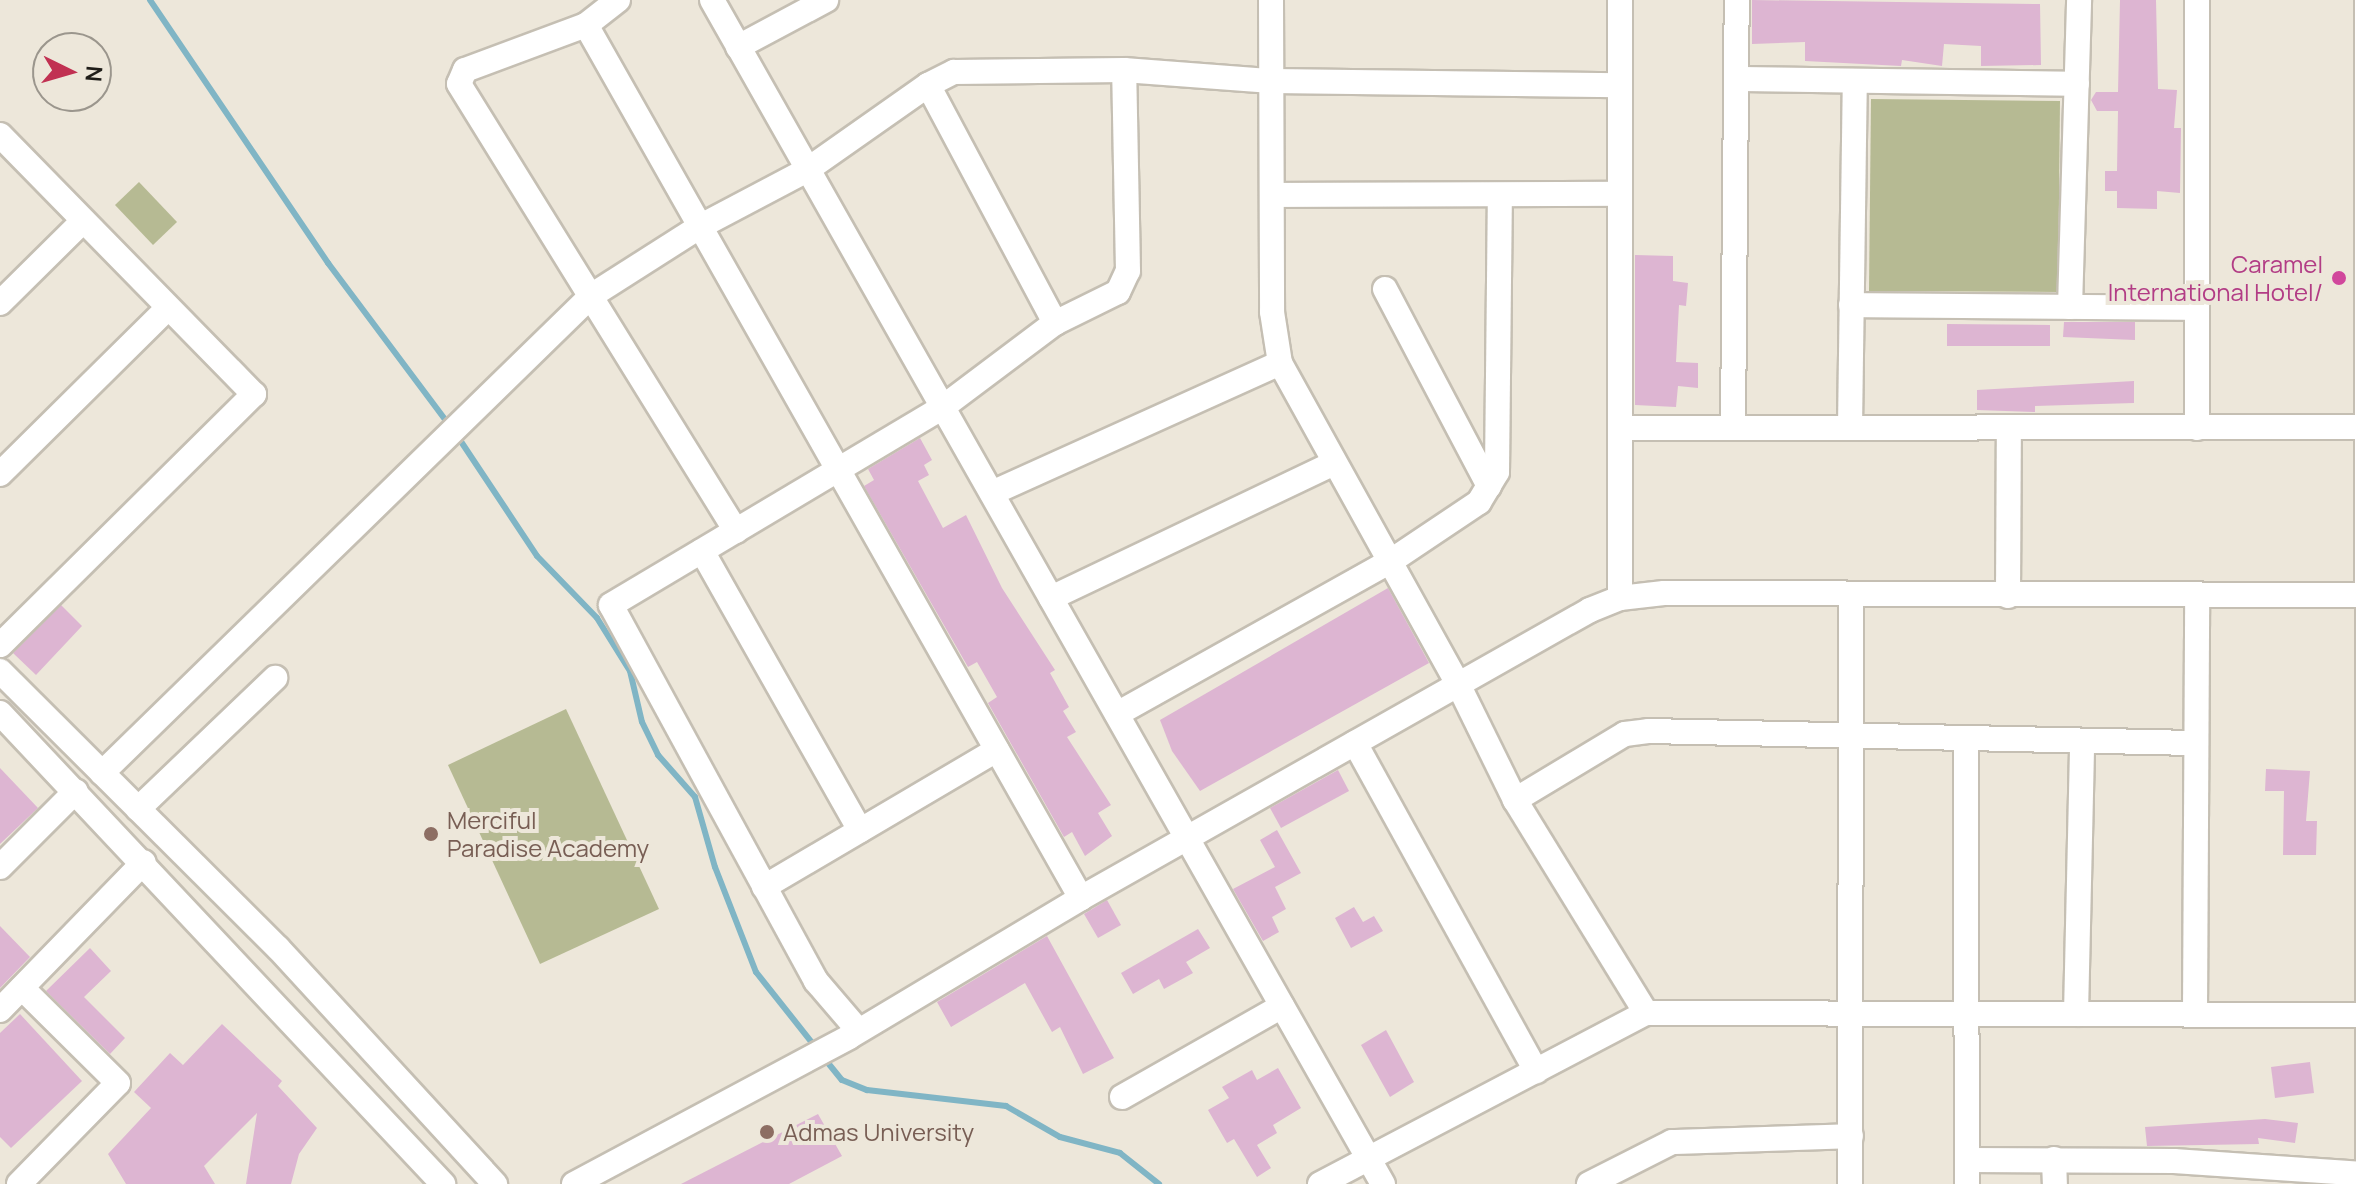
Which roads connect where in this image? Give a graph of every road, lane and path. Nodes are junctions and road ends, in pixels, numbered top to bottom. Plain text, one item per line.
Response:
1 (618, 0) edge
2 (712, 0) edge
3 (826, 0) edge
4 (1271, 0) edge
5 (1620, 0) edge
6 (1737, 0) edge
7 (2079, 0) edge
8 (2197, 0) edge
9 (2367, 0) edge
10 (586, 25) junction
11 (738, 47) junction
12 (1124, 70) junction
13 (1737, 79) junction
14 (1272, 81) junction
15 (1855, 81) junction
16 (2077, 84) junction
17 (928, 85) junction
18 (1620, 85) junction
19 (0, 135) edge
20 (807, 170) junction
21 (1620, 194) junction
22 (1272, 195) junction
23 (1500, 197) junction
24 (83, 221) junction
25 (701, 226) junction
26 (1385, 289) dead end
27 (591, 296) junction
28 (0, 303) edge
29 (1851, 305) junction
30 (2070, 307) junction
31 (2197, 308) junction
32 (167, 309) junction
33 (1055, 323) junction
34 (1280, 363) junction
35 (943, 407) junction
36 (1850, 427) junction
37 (2371, 427) edge
38 (1622, 428) junction
39 (1733, 428) junction
40 (2009, 428) junction
41 (2197, 428) junction
42 (2371, 456) edge
43 (1334, 463) junction
44 (839, 469) junction
45 (0, 474) edge
46 (1489, 486) junction
47 (992, 493) junction
48 (736, 531) junction
49 (702, 551) junction
50 (1391, 561) junction
51 (2372, 595) edge
52 (2008, 596) junction
53 (1851, 597) junction
54 (2197, 597) junction
55 (1051, 598) junction
56 (1620, 598) junction
57 (0, 645) edge
58 (0, 671) edge
59 (275, 678) dead end
60 (1458, 684) junction
61 (0, 713) edge
62 (1117, 714) junction
63 (1851, 732) junction
64 (1966, 741) junction
65 (2082, 741) junction
66 (1355, 743) junction
67 (2195, 743) junction
68 (997, 750) junction
69 (102, 773) junction
70 (76, 791) junction
71 (1515, 800) junction
72 (138, 809) junction
73 (860, 830) junction
74 (1187, 838) junction
75 (144, 862) junction
76 (0, 867) edge
77 (764, 887) junction
78 (1081, 898) junction
79 (278, 948) junction
80 (249, 975) junction
81 (22, 988) junction
82 (1282, 1006) junction
83 (0, 1010) edge
84 (1646, 1013) junction
85 (1851, 1014) junction
86 (1966, 1014) junction
87 (2076, 1014) junction
88 (2195, 1015) junction
89 (2374, 1016) edge
90 (854, 1034) junction
91 (1536, 1071) junction
92 (1122, 1097) dead end
93 (1851, 1136) junction
94 (1368, 1159) junction
95 (2054, 1159) junction
96 (1967, 1172) edge
97 (2174, 1172) edge
98 (2371, 1178) edge
99 (19, 1184) edge
100 (443, 1184) edge
101 (495, 1184) edge
102 (574, 1184) edge
103 (1320, 1184) edge
104 (1383, 1184) edge
105 (1589, 1184) edge
106 (1850, 1184) edge
107 (2055, 1184) edge

1 - 10 street
2 - 11 street
3 - 11 street
4 - 14 street
5 - 18 street
6 - 13 street
7 - 16 street
8 - 31 street
9 - 37 street
10 - 25 street
10 - 27 street
11 - 20 street
12 - 14 street
12 - 17 street
12 - 33 street
13 - 15 street
13 - 39 street
14 - 18 street
14 - 22 street
15 - 16 street
15 - 29 street
16 - 30 street
17 - 20 street
17 - 33 street
18 - 21 street
19 - 24 street
20 - 25 street
20 - 35 street
21 - 23 street
21 - 38 street
22 - 23 street
22 - 34 street
23 - 46 street
24 - 28 street
24 - 32 street
25 - 27 street
25 - 44 street
26 - 46 street
27 - 48 street
27 - 69 street
29 - 30 street
29 - 36 street
30 - 31 street
31 - 41 street
32 - 45 street
32 - 57 street
33 - 35 street
34 - 43 street
34 - 47 street
35 - 44 street
35 - 47 street
36 - 39 street
36 - 40 street
37 - 41 street
37 - 42 street
38 - 39 street
38 - 56 street
40 - 41 street
40 - 52 street
42 - 51 street
43 - 50 street
43 - 55 street
44 - 48 street
44 - 68 street
46 - 50 street
47 - 55 street
48 - 49 street
49 - 73 street
49 - 77 street
50 - 60 street
50 - 62 street
51 - 54 street
51 - 89 street
52 - 53 street
52 - 54 street
53 - 56 street
53 - 63 street
54 - 67 street
55 - 62 street
56 - 60 street
58 - 69 street
59 - 72 street
60 - 66 street
60 - 71 street
61 - 70 street
62 - 74 street
63 - 64 street
63 - 71 street
63 - 85 street
64 - 65 street
64 - 86 street
65 - 67 street
65 - 87 street
66 - 74 street
66 - 91 street
67 - 88 street
68 - 73 street
68 - 78 street
69 - 72 street
70 - 75 street
70 - 76 street
71 - 84 street
72 - 79 street
73 - 77 street
74 - 78 street
74 - 82 street
75 - 80 street
75 - 81 street
77 - 90 street
78 - 90 street
79 - 80 street
79 - 101 street
80 - 100 street
81 - 83 street
81 - 99 street
82 - 92 street
82 - 94 street
84 - 85 street
84 - 91 street
85 - 86 street
85 - 93 street
86 - 87 street
86 - 96 street
87 - 88 street
88 - 89 street
89 - 98 street
90 - 102 street
91 - 94 street
93 - 105 street
93 - 106 street
94 - 103 street
94 - 104 street
95 - 96 street
95 - 97 street
95 - 107 street
97 - 98 street

